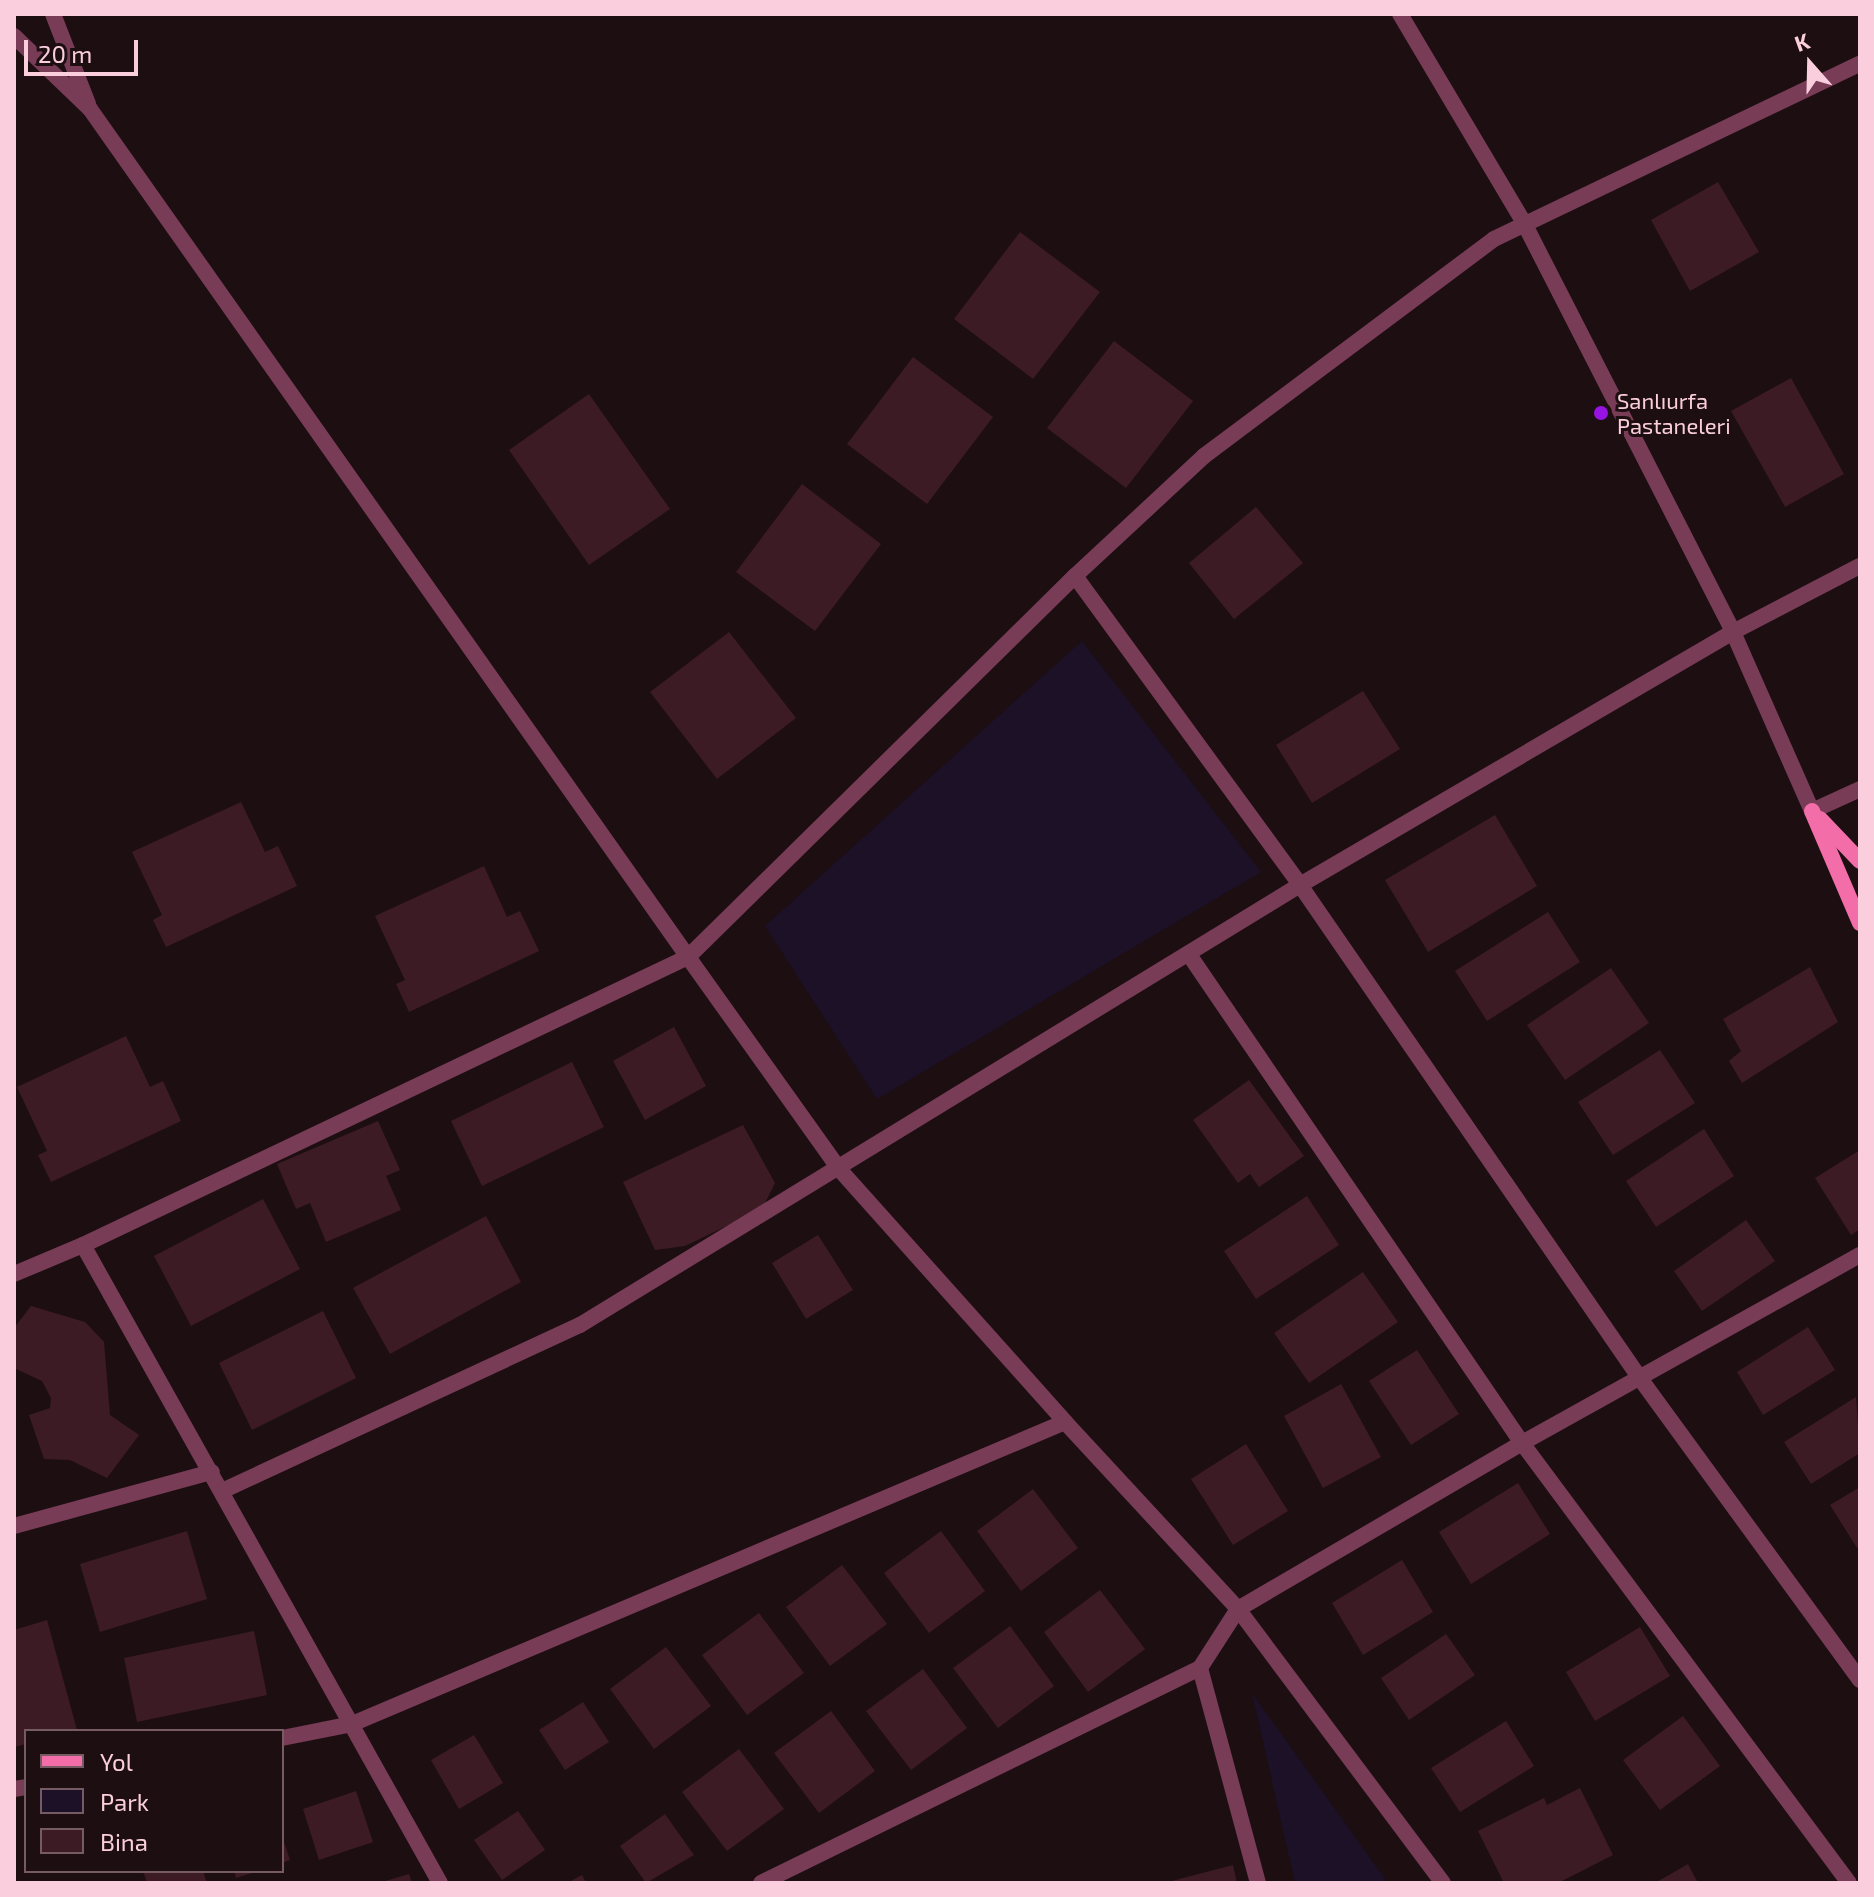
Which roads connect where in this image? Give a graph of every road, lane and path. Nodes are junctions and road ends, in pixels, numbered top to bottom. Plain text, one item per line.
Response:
1 (53, 14) edge
2 (1400, 14) edge
3 (14, 36) edge
4 (1860, 64) edge
5 (90, 109) junction
6 (1524, 223) junction
7 (1860, 566) edge
8 (1075, 576) junction
9 (1733, 632) junction
10 (1860, 789) edge
11 (1812, 811) junction
12 (1860, 861) edge
13 (1300, 885) junction
14 (1860, 923) edge
15 (1190, 956) junction
16 (688, 957) junction
17 (840, 1170) junction
18 (83, 1245) junction
19 (1860, 1255) edge
20 (14, 1274) edge
21 (1639, 1377) junction
22 (1065, 1422) junction
23 (1522, 1443) junction
24 (212, 1472) junction
25 (222, 1491) junction
26 (14, 1526) edge
27 (1238, 1609) junction
28 (1200, 1668) junction
29 (1860, 1680) edge
30 (352, 1724) junction
31 (284, 1738) edge
32 (440, 1883) edge
33 (761, 1883) edge
34 (1258, 1883) edge
35 (1443, 1883) edge
36 (1849, 1883) edge

1 - 5 street
2 - 6 street
3 - 5 street
4 - 6 street
5 - 16 street
6 - 8 street
6 - 9 street
7 - 9 street
8 - 13 street
8 - 16 street
9 - 11 street
9 - 13 street
10 - 11 street
11 - 12 street
11 - 14 street
13 - 15 street
13 - 21 street
15 - 17 street
15 - 23 street
16 - 17 street
16 - 18 street
17 - 22 street
17 - 25 street
18 - 20 street
18 - 24 street
19 - 21 street
21 - 23 street
21 - 29 street
22 - 27 street
22 - 30 street
23 - 27 street
23 - 36 street
24 - 25 street
24 - 26 street
25 - 30 street
27 - 28 street
27 - 35 street
28 - 33 street
28 - 34 street
30 - 31 street
30 - 32 street

